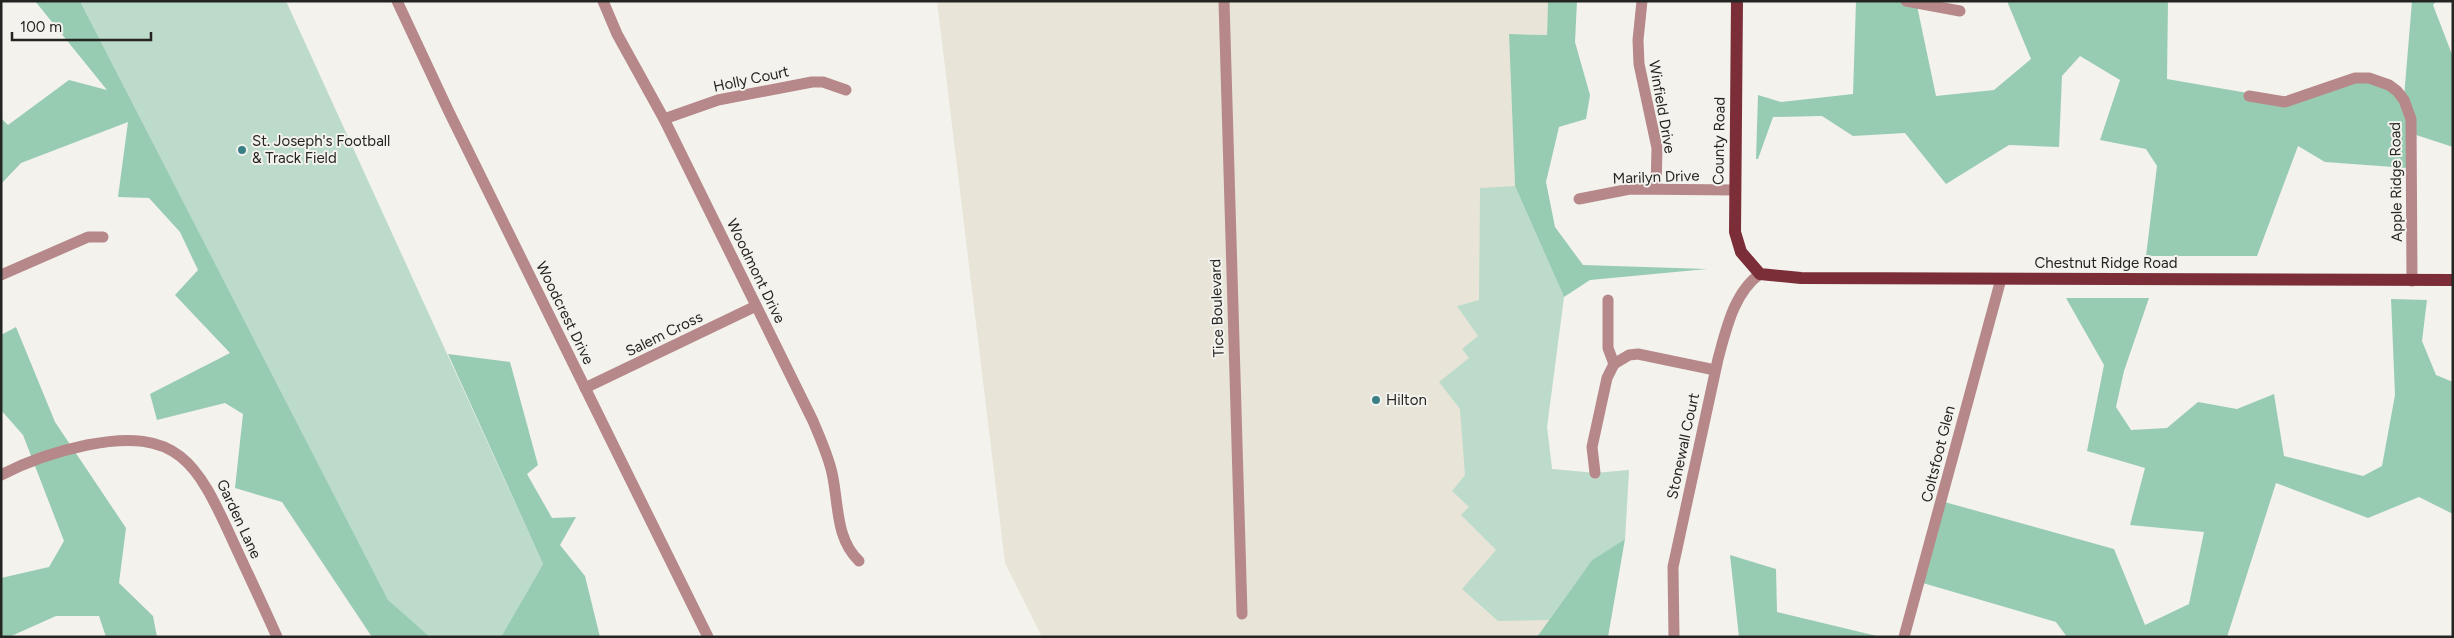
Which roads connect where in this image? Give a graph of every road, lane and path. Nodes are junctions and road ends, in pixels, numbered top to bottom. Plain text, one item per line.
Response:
1 (397, 1) edge
2 (603, 1) edge
3 (1224, 1) edge
4 (1642, 1) edge
5 (1737, 1) edge
6 (1906, 1) edge
7 (1960, 11) dead end
8 (846, 90) dead end
9 (2249, 96) dead end
10 (664, 119) junction
11 (1656, 189) junction
12 (1735, 190) junction
13 (1579, 199) dead end
14 (103, 237) dead end
15 (1760, 274) junction
16 (1, 275) edge
17 (2001, 279) junction
18 (2453, 280) edge
19 (2412, 281) junction
20 (1608, 300) dead end
21 (756, 306) junction
22 (1614, 364) junction
23 (1715, 370) junction
24 (585, 388) junction
25 (1595, 473) dead end
26 (1, 475) edge
27 (859, 560) dead end
28 (1242, 614) dead end
29 (277, 637) edge
30 (708, 637) edge
31 (1674, 637) edge
32 (1904, 637) edge

1 - 24 street, Woodcrest Drive
2 - 10 street, Woodmont Drive
3 - 28 street, Tice Boulevard
4 - 11 street, Winfield Drive
5 - 12 main road, County Road
6 - 7 street
8 - 10 street, Holly Court
9 - 19 street, Apple Ridge Road
10 - 21 street, Woodmont Drive
11 - 12 street, Marilyn Drive
11 - 13 street, Marilyn Drive
12 - 15 main road, County Road
14 - 16 street
15 - 17 main road, Chestnut Ridge Road
15 - 23 street, Stonewall Court
17 - 19 main road, Chestnut Ridge Road
17 - 32 street, Coltsfoot Glen
18 - 19 main road, Chestnut Ridge Road
20 - 22 street
21 - 24 street, Salem Cross
21 - 27 street, Woodmont Drive
22 - 23 street
22 - 25 street
23 - 31 street, Stonewall Court
24 - 30 street, Woodcrest Drive
26 - 29 street, Garden Lane

